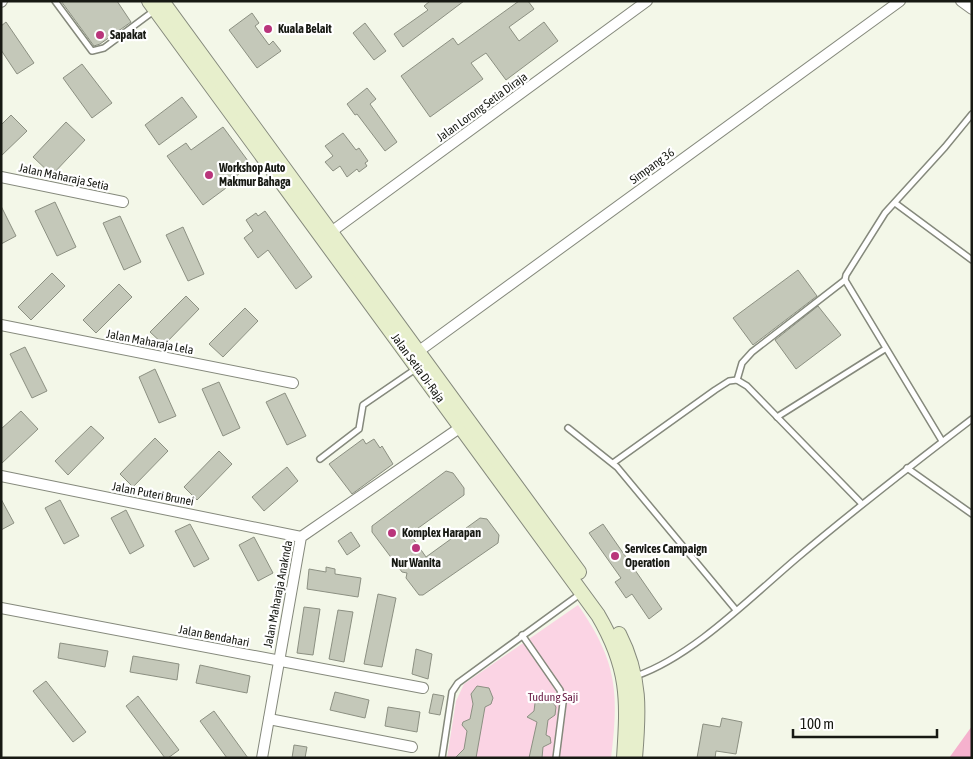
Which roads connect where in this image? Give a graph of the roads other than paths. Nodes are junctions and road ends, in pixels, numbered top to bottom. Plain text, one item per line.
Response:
1 (55, 1) edge
2 (647, 1) edge
3 (900, 1) edge
4 (961, 1) edge
5 (155, 4) edge
6 (972, 9) edge
7 (972, 114) edge
8 (1, 177) edge
9 (123, 202) dead end
10 (895, 203) junction
11 (331, 232) junction
12 (972, 260) edge
13 (845, 280) junction
14 (1, 325) edge
15 (885, 349) junction
16 (419, 351) junction
17 (417, 367) junction
18 (737, 380) junction
19 (294, 383) dead end
20 (776, 417) junction
21 (972, 419) edge
22 (461, 427) junction
23 (568, 428) dead end
24 (942, 441) junction
25 (320, 459) dead end
26 (613, 463) junction
27 (907, 468) junction
28 (1, 476) edge
29 (862, 504) junction
30 (972, 514) edge
31 (301, 537) junction
32 (582, 592) junction
33 (1, 608) edge
34 (736, 610) junction
35 (522, 635) junction
36 (278, 661) junction
37 (635, 676) junction
38 (423, 688) dead end
39 (269, 719) junction
40 (412, 747) dead end
41 (262, 758) edge
42 (442, 758) edge
43 (556, 758) edge
44 (624, 758) edge
45 (635, 758) edge

1 - 5 lane
2 - 11 street, Jalan Lorong Setia Diraja
3 - 16 street, Simpang 36
4 - 6 street
5 - 11 main road, Jalan Setia Di-Raja
5 - 17 main road, Jalan Setia Di-Raja
7 - 10 lane
8 - 9 street, Jalan Maharaja Setia
10 - 12 lane
10 - 13 lane
11 - 16 main road, Jalan Setia Di-Raja
13 - 15 lane
13 - 18 lane
14 - 19 street, Jalan Maharaja Lela
15 - 20 lane
15 - 24 lane
16 - 37 main road, Jalan Setia Di-Raja
17 - 22 main road, Jalan Setia Di-Raja
17 - 25 lane
18 - 20 lane
18 - 26 lane
20 - 29 lane
21 - 24 lane
22 - 31 street, Jalan Maharaja Anaknda
22 - 32 main road, Jalan Setia Di-Raja
23 - 26 lane
24 - 27 lane
26 - 34 lane
27 - 29 lane
27 - 30 lane
28 - 31 street, Jalan Puteri Brunei
29 - 34 lane
31 - 36 street, Jalan Maharaja Anaknda
32 - 35 lane
32 - 44 main road, Jalan Setia Di-Raja
33 - 36 street, Jalan Bendahari
34 - 37 lane
35 - 42 lane
35 - 43 lane
36 - 38 street, Jalan Bendahari
36 - 39 street, Jalan Maharaja Anaknda
37 - 45 main road, Jalan Setia Di-Raja
39 - 40 street
39 - 41 street, Jalan Maharaja Anaknda

